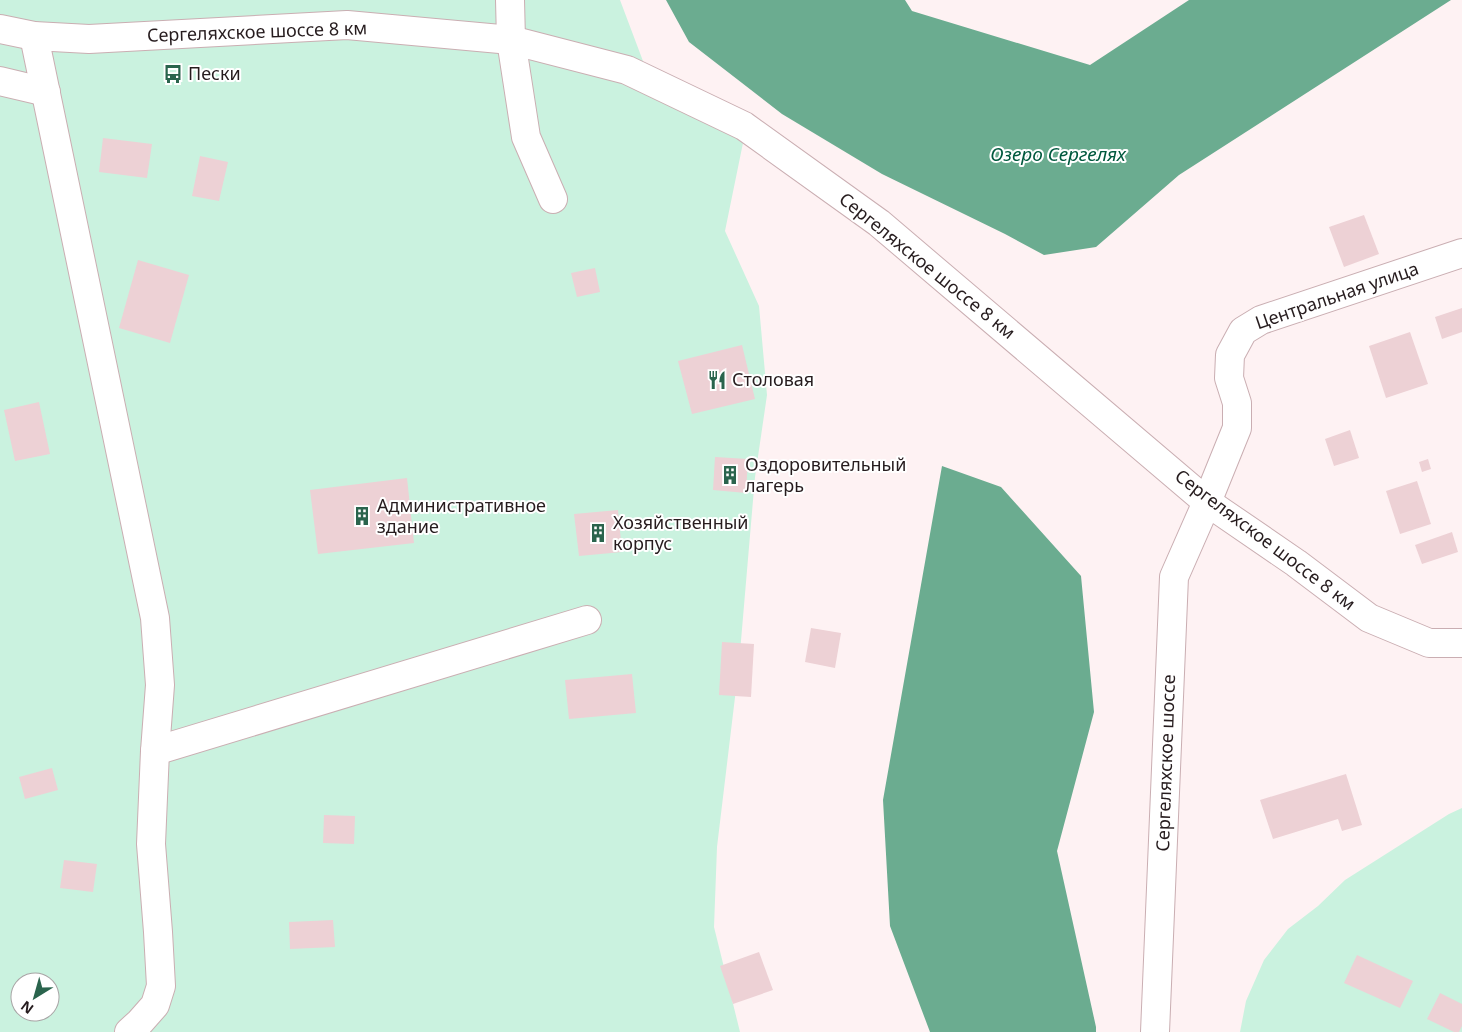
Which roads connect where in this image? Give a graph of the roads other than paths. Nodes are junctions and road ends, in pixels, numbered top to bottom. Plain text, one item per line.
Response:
1 (510, 0) edge
2 (0, 29) edge
3 (34, 36) junction
4 (511, 40) junction
5 (0, 81) edge
6 (46, 92) junction
7 (553, 199) dead end
8 (1462, 253) edge
9 (1207, 502) junction
10 (587, 620) dead end
11 (1462, 643) edge
12 (155, 751) junction
13 (129, 1032) edge
14 (1155, 1032) edge

1 - 4 street
2 - 3 street, Сергеляхское шоссе 8 км
3 - 4 street, Сергеляхское шоссе 8 км
3 - 6 street
4 - 7 street
4 - 9 street, Сергеляхское шоссе 8 км
5 - 6 street
6 - 12 street
8 - 9 street, Центральная улица
9 - 11 street, Сергеляхское шоссе 8 км
9 - 14 street, Сергеляхское шоссе
10 - 12 street
12 - 13 street

